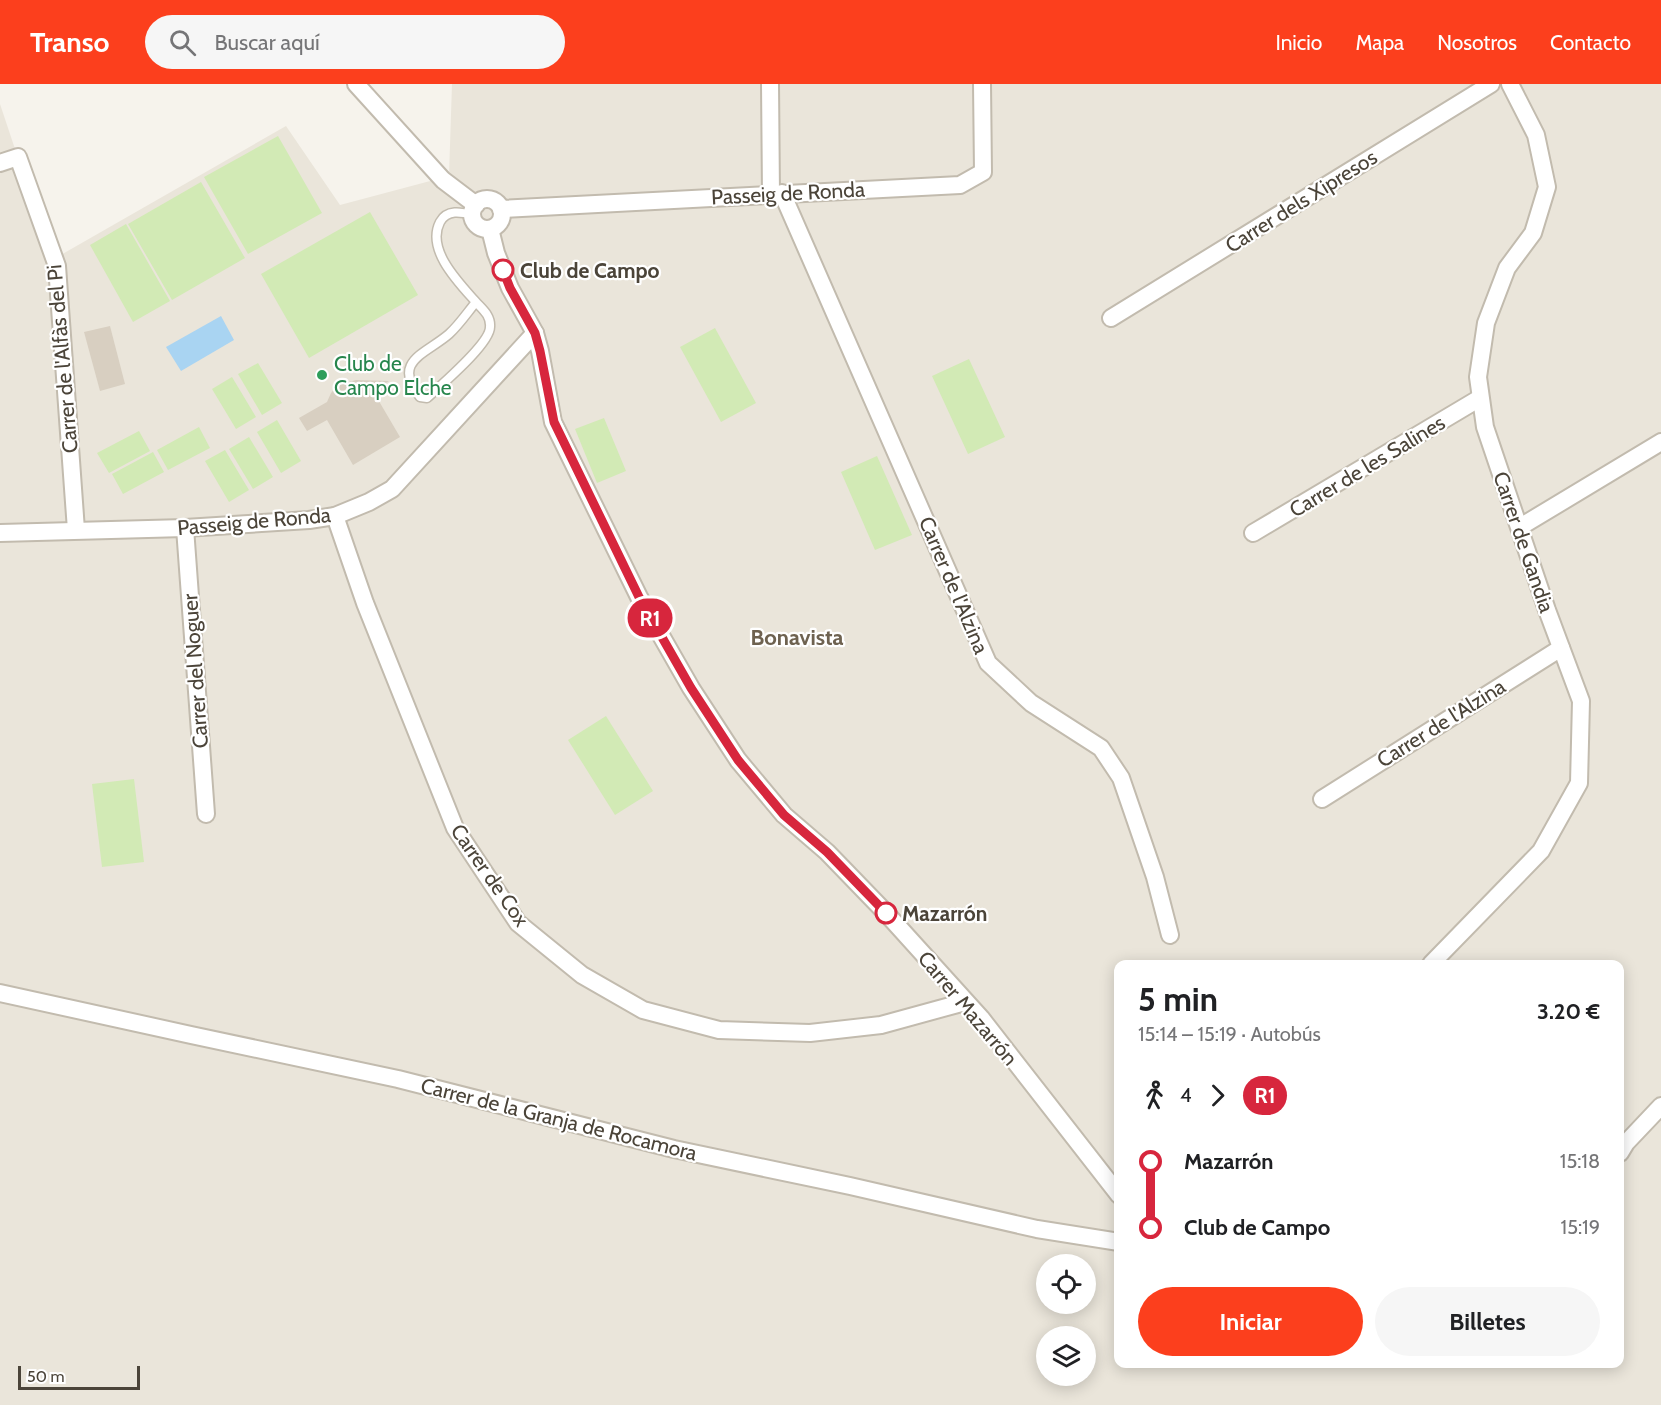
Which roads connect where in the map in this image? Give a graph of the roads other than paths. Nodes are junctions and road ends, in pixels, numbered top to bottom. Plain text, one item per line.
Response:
1 (356, 84) edge
2 (770, 84) edge
3 (982, 84) edge
4 (1491, 84) edge
5 (1510, 84) edge
6 (0, 163) edge
7 (777, 194) junction
8 (501, 209) junction
9 (474, 210) junction
10 (490, 229) junction
11 (476, 302) junction
12 (1111, 318) dead end
13 (535, 333) junction
14 (1480, 398) junction
15 (1661, 442) edge
16 (335, 516) junction
17 (1520, 527) junction
18 (185, 528) junction
19 (76, 530) junction
20 (0, 533) edge
21 (1253, 533) dead end
22 (1561, 648) junction
23 (1322, 799) dead end
24 (206, 814) dead end
25 (1170, 935) dead end
26 (1435, 960) edge
27 (0, 993) edge
28 (965, 1002) junction
29 (1661, 1106) edge
30 (1624, 1146) edge
31 (1114, 1190) edge
32 (1114, 1241) edge

1 - 9 street
2 - 7 street, Carrer de l'Alzina
3 - 7 street, Passeig de Ronda
4 - 12 street, Carrer dels Xipresos
5 - 14 street, Carrer de Gandia
6 - 19 street, Carrer de l'Alfàs del Pi
7 - 8 street, Passeig de Ronda
7 - 25 street, Carrer de l'Alzina
8 - 9 street
8 - 10 street
9 - 10 street
9 - 11 lane
10 - 13 street
11 - 11 lane
13 - 16 street, Passeig de Ronda
13 - 28 street, Carrer Mazarrón
14 - 17 street, Carrer de Gandia
14 - 21 street, Carrer de les Salines
15 - 17 street
16 - 18 street, Passeig de Ronda
16 - 28 street, Carrer de Cox
17 - 22 street, Carrer de Gandia
18 - 19 street, Passeig de Ronda
18 - 24 street, Carrer del Noguer
19 - 20 street, Passeig de Ronda
22 - 23 street, Carrer de l'Alzina
22 - 26 street, Carrer de Gandia
27 - 32 street, Carrer de la Granja de Rocamora
28 - 31 street, Carrer Mazarrón
29 - 30 street

